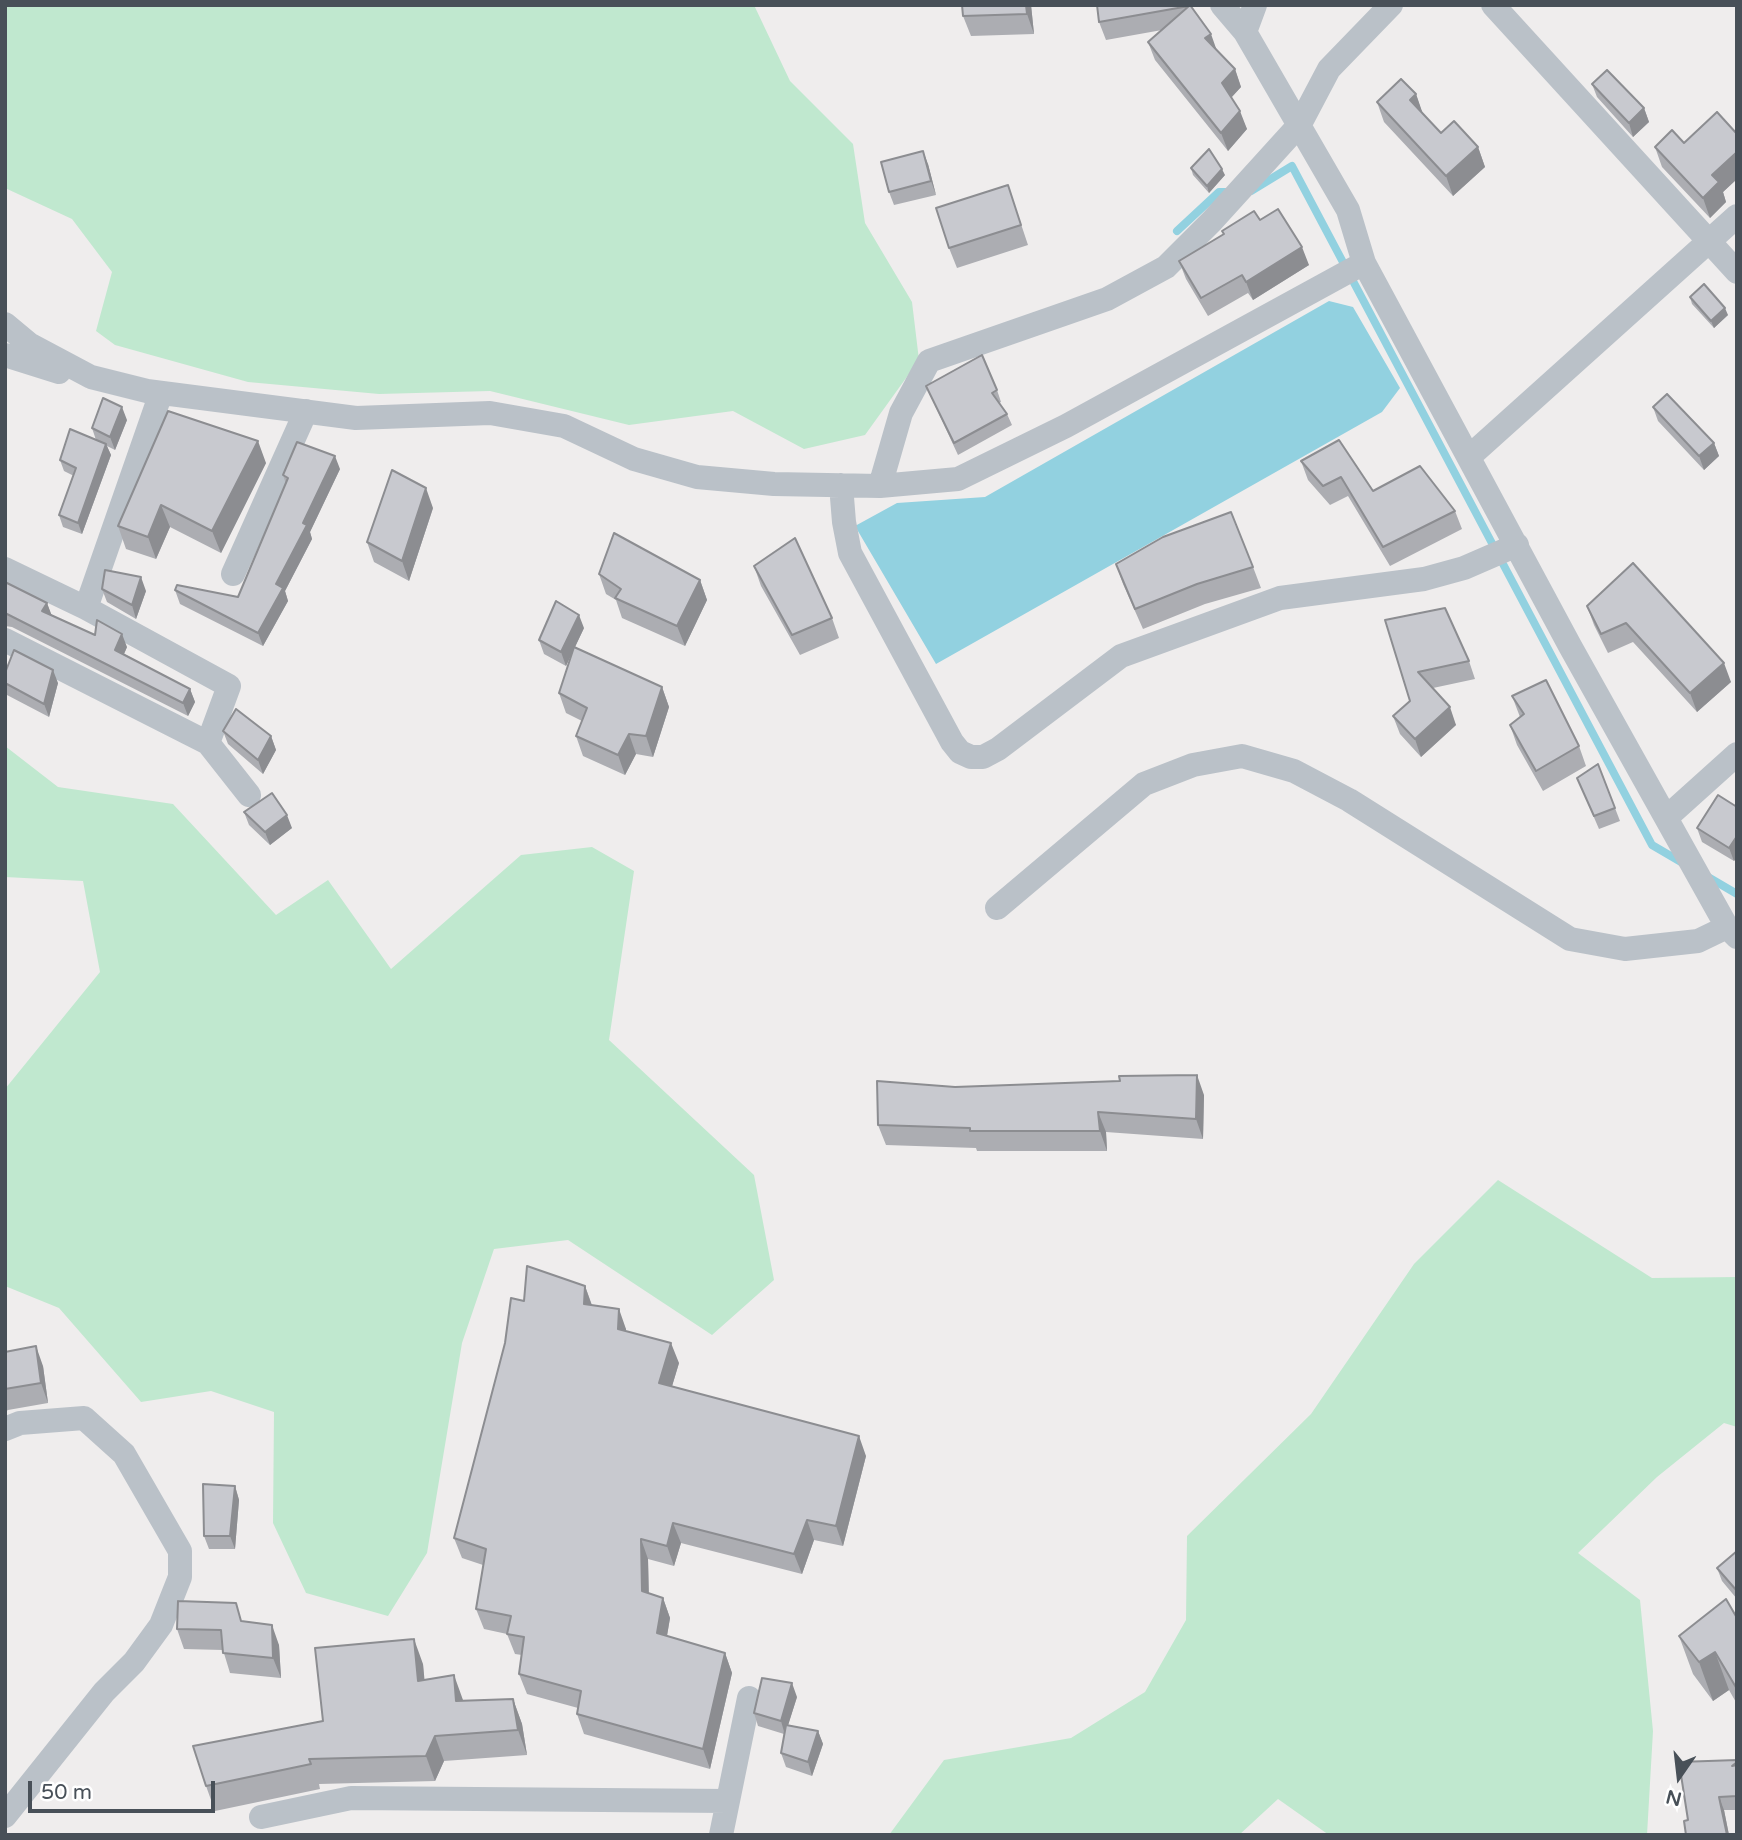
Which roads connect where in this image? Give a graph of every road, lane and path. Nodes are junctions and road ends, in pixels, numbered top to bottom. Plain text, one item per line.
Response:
1 (1222, 5) edge
2 (1255, 5) edge
3 (1391, 5) edge
4 (1493, 5) edge
5 (1245, 32) junction
6 (1300, 124) junction
7 (1737, 216) edge
8 (1710, 242) junction
9 (1364, 263) junction
10 (1737, 272) edge
11 (5, 324) edge
12 (5, 355) edge
13 (91, 377) junction
14 (161, 393) junction
15 (306, 411) junction
16 (1470, 456) junction
17 (841, 485) junction
18 (880, 486) junction
19 (1517, 545) junction
20 (5, 569) edge
21 (233, 574) dead end
22 (86, 608) junction
23 (5, 640) edge
24 (208, 743) junction
25 (1737, 754) edge
26 (249, 795) dead end
27 (1667, 817) junction
28 (997, 908) dead end
29 (1732, 932) edge
30 (5, 1429) edge
31 (749, 1698) dead end
32 (728, 1801) junction
33 (5, 1816) edge
34 (261, 1817) dead end
35 (721, 1835) edge

1 - 5 street
2 - 5 street
3 - 6 street
4 - 8 street
5 - 6 street
6 - 9 street
6 - 18 street
7 - 8 street
8 - 10 street
8 - 16 street
9 - 16 street
9 - 18 street
11 - 13 street
12 - 13 street
13 - 14 street
14 - 15 street
14 - 22 street
15 - 17 street
15 - 21 street
16 - 19 street
17 - 18 street
17 - 19 street
19 - 27 street
20 - 22 street
22 - 24 street
23 - 24 street
24 - 26 street
25 - 27 street
27 - 29 street
28 - 29 street
30 - 33 street
31 - 32 street
32 - 34 street
32 - 35 street

